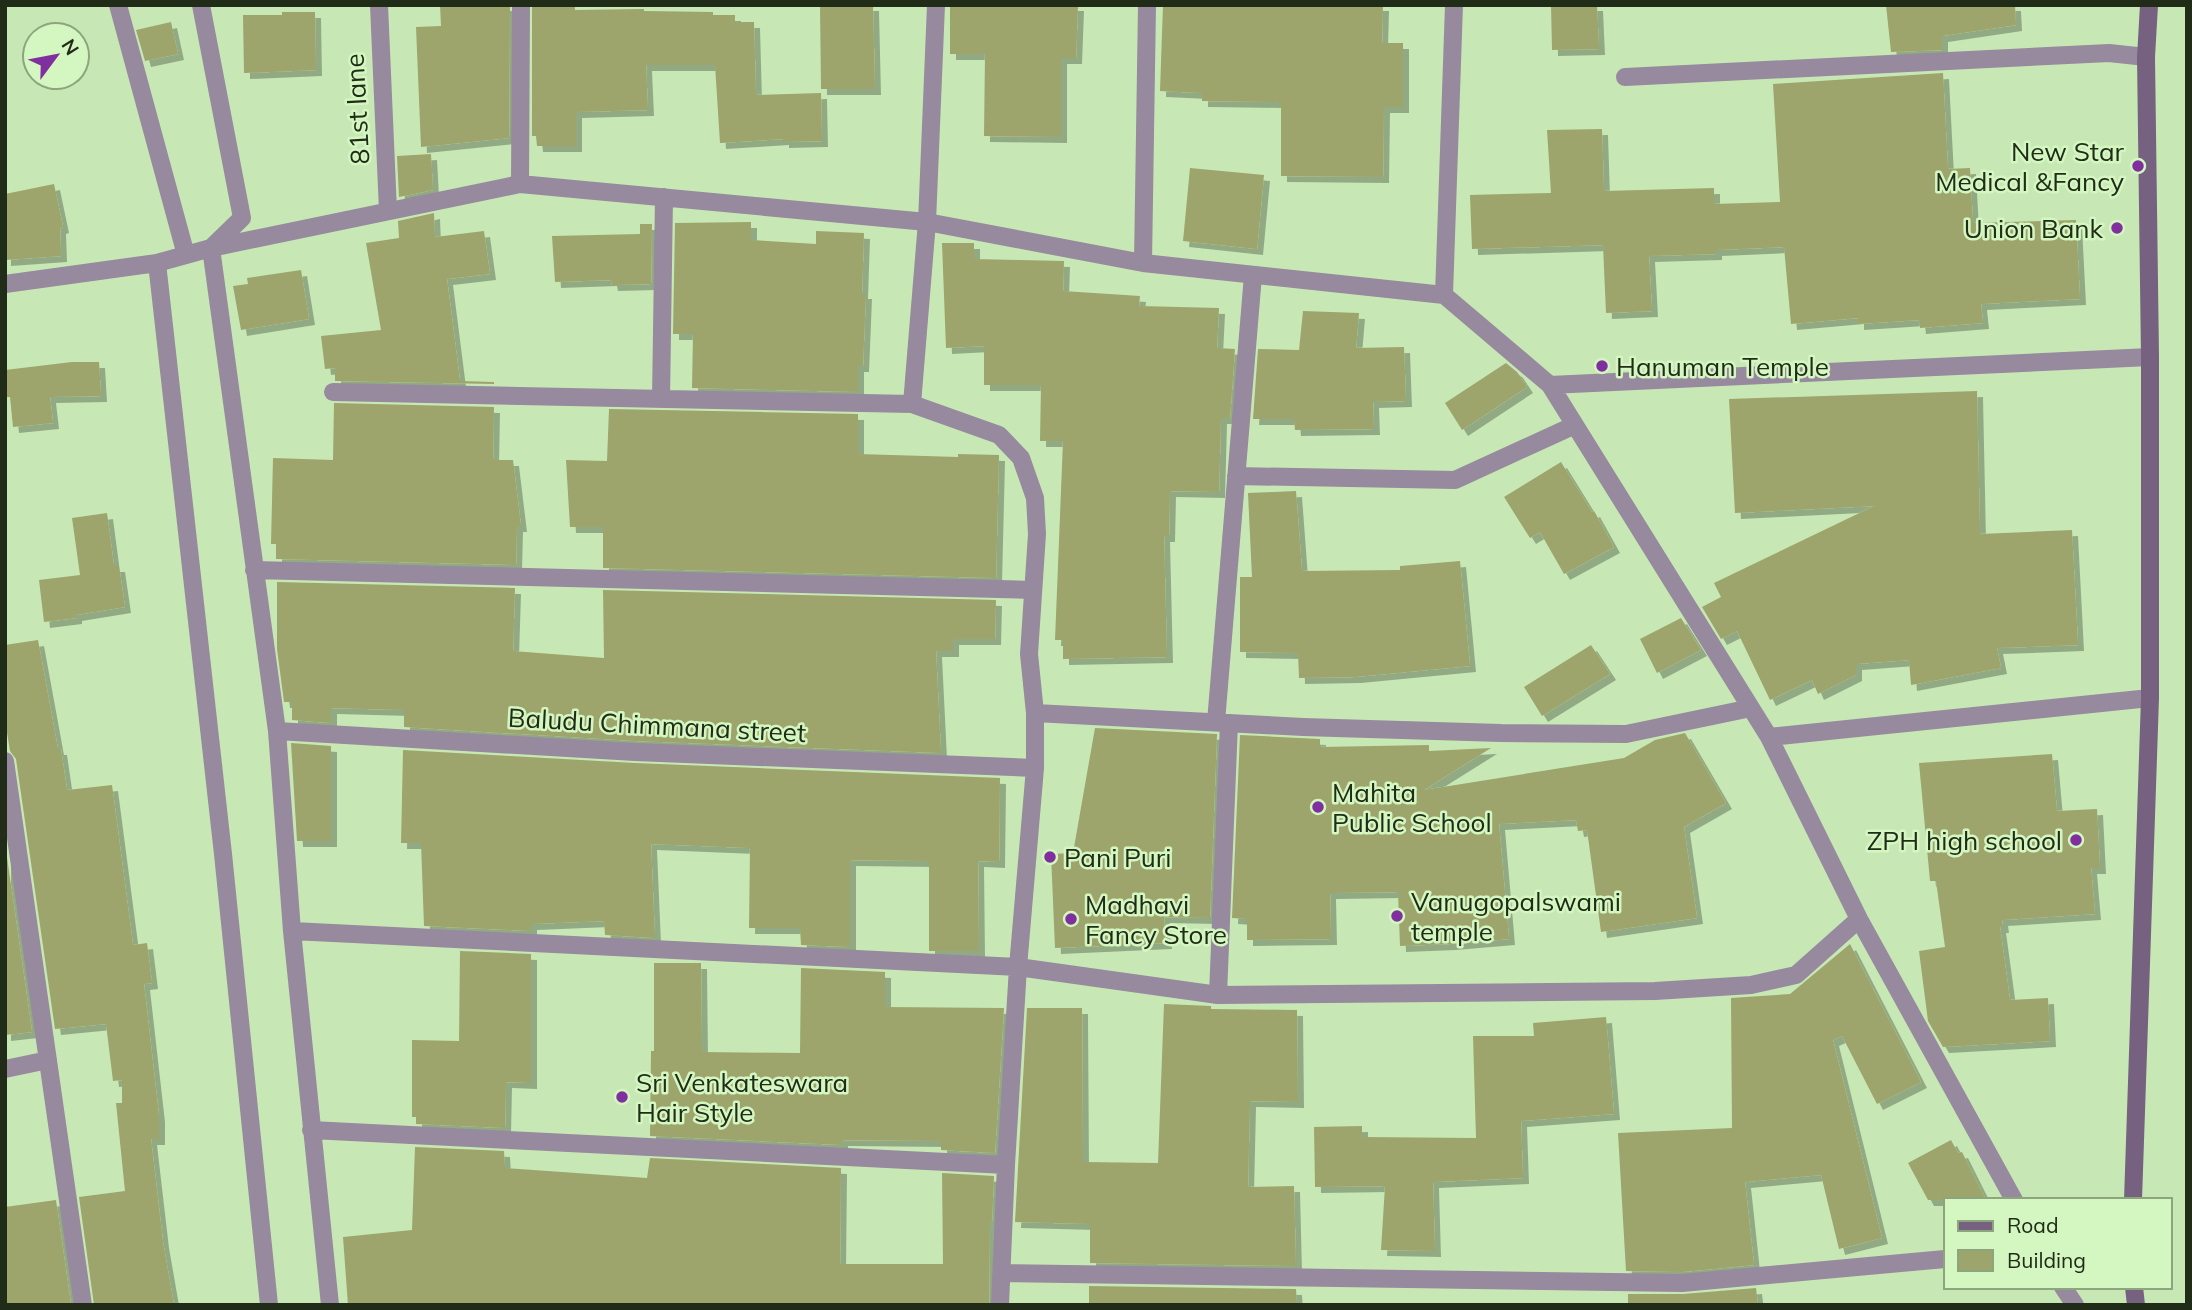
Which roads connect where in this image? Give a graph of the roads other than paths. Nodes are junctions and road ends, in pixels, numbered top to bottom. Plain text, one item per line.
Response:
1 (118, 5) edge
2 (201, 5) edge
3 (379, 5) edge
4 (521, 5) edge
5 (936, 5) edge
6 (1147, 5) edge
7 (1454, 5) edge
8 (2149, 5) edge
9 (2146, 57) junction
10 (1625, 77) dead end
11 (520, 184) junction
12 (664, 197) junction
13 (388, 211) junction
14 (928, 222) junction
15 (211, 248) junction
16 (186, 255) junction
17 (157, 263) junction
18 (1143, 263) junction
19 (1253, 275) junction
20 (5, 284) edge
21 (1444, 295) junction
22 (2150, 357) junction
23 (1550, 385) junction
24 (333, 392) dead end
25 (661, 399) junction
26 (912, 404) junction
27 (1575, 425) junction
28 (1236, 476) junction
29 (254, 570) junction
30 (1033, 590) junction
31 (2150, 698) junction
32 (1751, 708) junction
33 (1035, 713) junction
34 (1222, 723) junction
35 (278, 731) junction
36 (1769, 737) junction
37 (5, 761) edge
38 (1035, 768) junction
39 (1860, 919) junction
40 (292, 931) junction
41 (1018, 967) junction
42 (1218, 995) junction
43 (48, 1060) junction
44 (5, 1069) edge
45 (311, 1130) junction
46 (1006, 1165) junction
47 (2013, 1198) edge
48 (2133, 1198) edge
49 (1944, 1259) edge
50 (1002, 1273) junction
51 (2064, 1289) edge
52 (83, 1305) edge
53 (269, 1305) edge
54 (330, 1305) edge
55 (1000, 1305) edge
56 (2075, 1305) edge

1 - 16 street
2 - 15 street
3 - 13 street, 81st lane
4 - 11 street
5 - 14 street
6 - 18 street
7 - 21 street
8 - 9 street
9 - 10 street
9 - 22 street
11 - 12 street
11 - 13 street
12 - 14 street
12 - 25 street
13 - 15 street
14 - 18 street
14 - 26 street
15 - 16 street
15 - 29 street
16 - 17 street
17 - 20 street
17 - 53 street
18 - 19 street
19 - 21 street
19 - 28 street
21 - 23 street
22 - 23 street
22 - 31 street
23 - 27 street
24 - 25 street
25 - 26 street
26 - 30 street
27 - 28 street
27 - 32 street
28 - 34 street
29 - 30 street
29 - 35 street
30 - 33 street
31 - 36 street
31 - 48 street
32 - 34 street
32 - 36 street
33 - 34 street
33 - 38 street
34 - 42 street
35 - 38 street, Baludu Chimmana street
35 - 40 street
36 - 39 street
37 - 43 street
38 - 41 street
39 - 42 street
39 - 47 street
40 - 41 street
40 - 45 street
41 - 42 street
41 - 46 street
43 - 44 street
43 - 52 street
45 - 46 street
45 - 54 street
46 - 50 street
49 - 50 street
50 - 55 street
51 - 56 street

